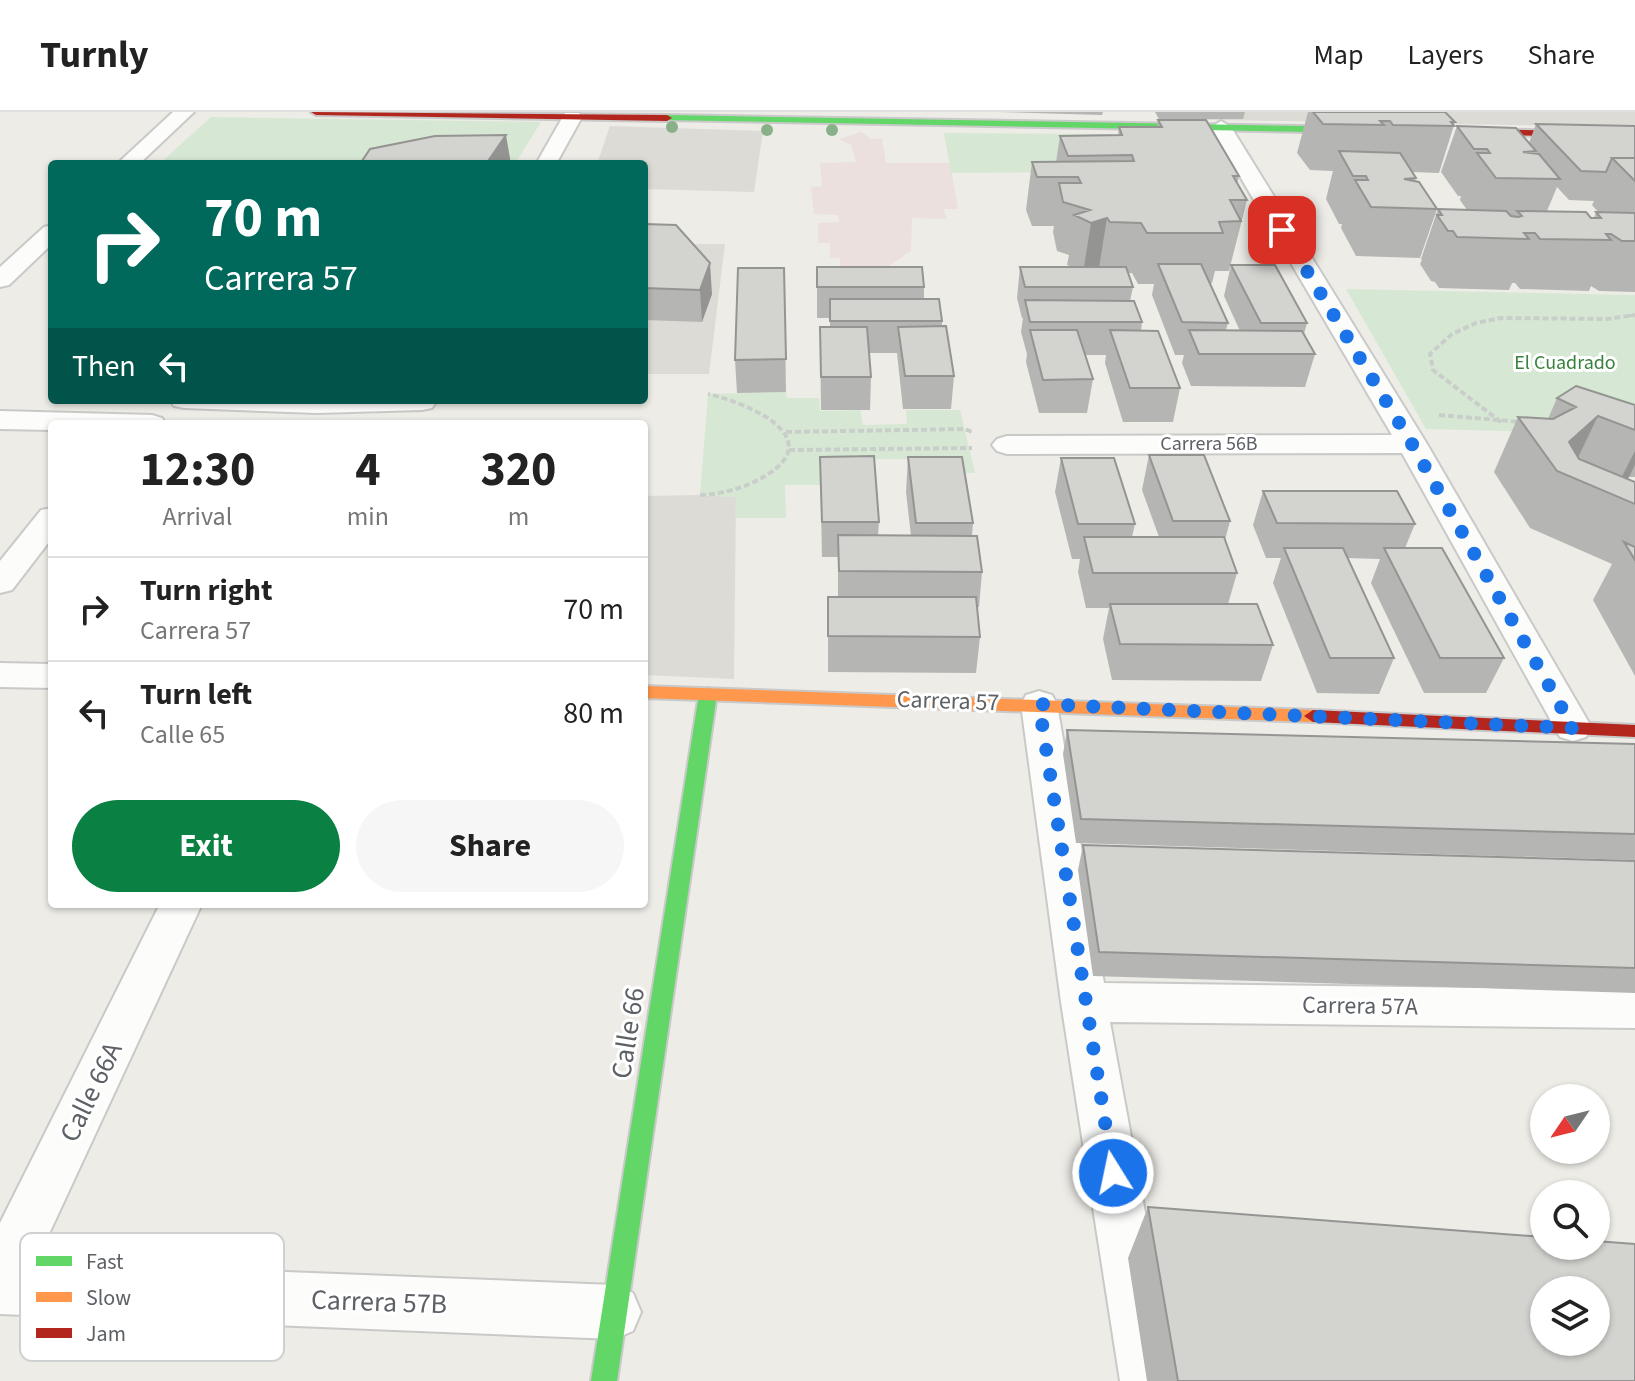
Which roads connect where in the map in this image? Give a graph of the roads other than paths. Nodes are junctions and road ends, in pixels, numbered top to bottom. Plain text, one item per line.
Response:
1 (184, 112) edge
2 (316, 112) edge
3 (574, 114) edge
4 (1136, 119) edge
5 (1221, 127) junction
6 (1374, 131) dead end
7 (1451, 132) dead end
8 (1635, 135) edge
9 (131, 160) edge
10 (548, 160) edge
11 (48, 237) edge
12 (48, 238) edge
13 (15, 239) dead end
14 (0, 280) edge
15 (0, 396) edge
16 (48, 397) edge
17 (290, 404) edge
18 (419, 409) edge
19 (0, 420) edge
20 (48, 421) edge
21 (1412, 444) junction
22 (1007, 445) dead end
23 (48, 522) edge
24 (0, 583) edge
25 (0, 675) edge
26 (48, 676) edge
27 (648, 692) edge
28 (708, 694) junction
29 (1039, 704) junction
30 (1573, 728) junction
31 (1635, 731) edge
32 (179, 908) edge
33 (1084, 1002) junction
34 (1635, 1009) edge
35 (23, 1233) edge
36 (20, 1238) edge
37 (0, 1280) edge
38 (0, 1287) edge
39 (20, 1288) edge
40 (284, 1299) edge
41 (614, 1312) junction
42 (604, 1381) edge
43 (1148, 1381) edge

1 - 9 street
2 - 3 street
3 - 4 street
3 - 10 street
4 - 5 street
5 - 6 street
5 - 21 street
7 - 8 street
11 - 13 street
12 - 14 street
15 - 16 street
17 - 18 street
19 - 20 street
21 - 22 street, Carrera 56B
21 - 30 street
23 - 24 street
25 - 26 street
27 - 28 street, Carrera 57
28 - 29 street, Carrera 57
28 - 41 street, Calle 66
29 - 30 street, Carrera 57
29 - 33 street
30 - 31 street, Carrera 57
32 - 35 street, Calle 66A
33 - 34 street, Carrera 57A
33 - 43 street
36 - 37 street, Calle 66A
38 - 39 street, Carrera 57B
40 - 41 street, Carrera 57B
41 - 42 street, Calle 66

